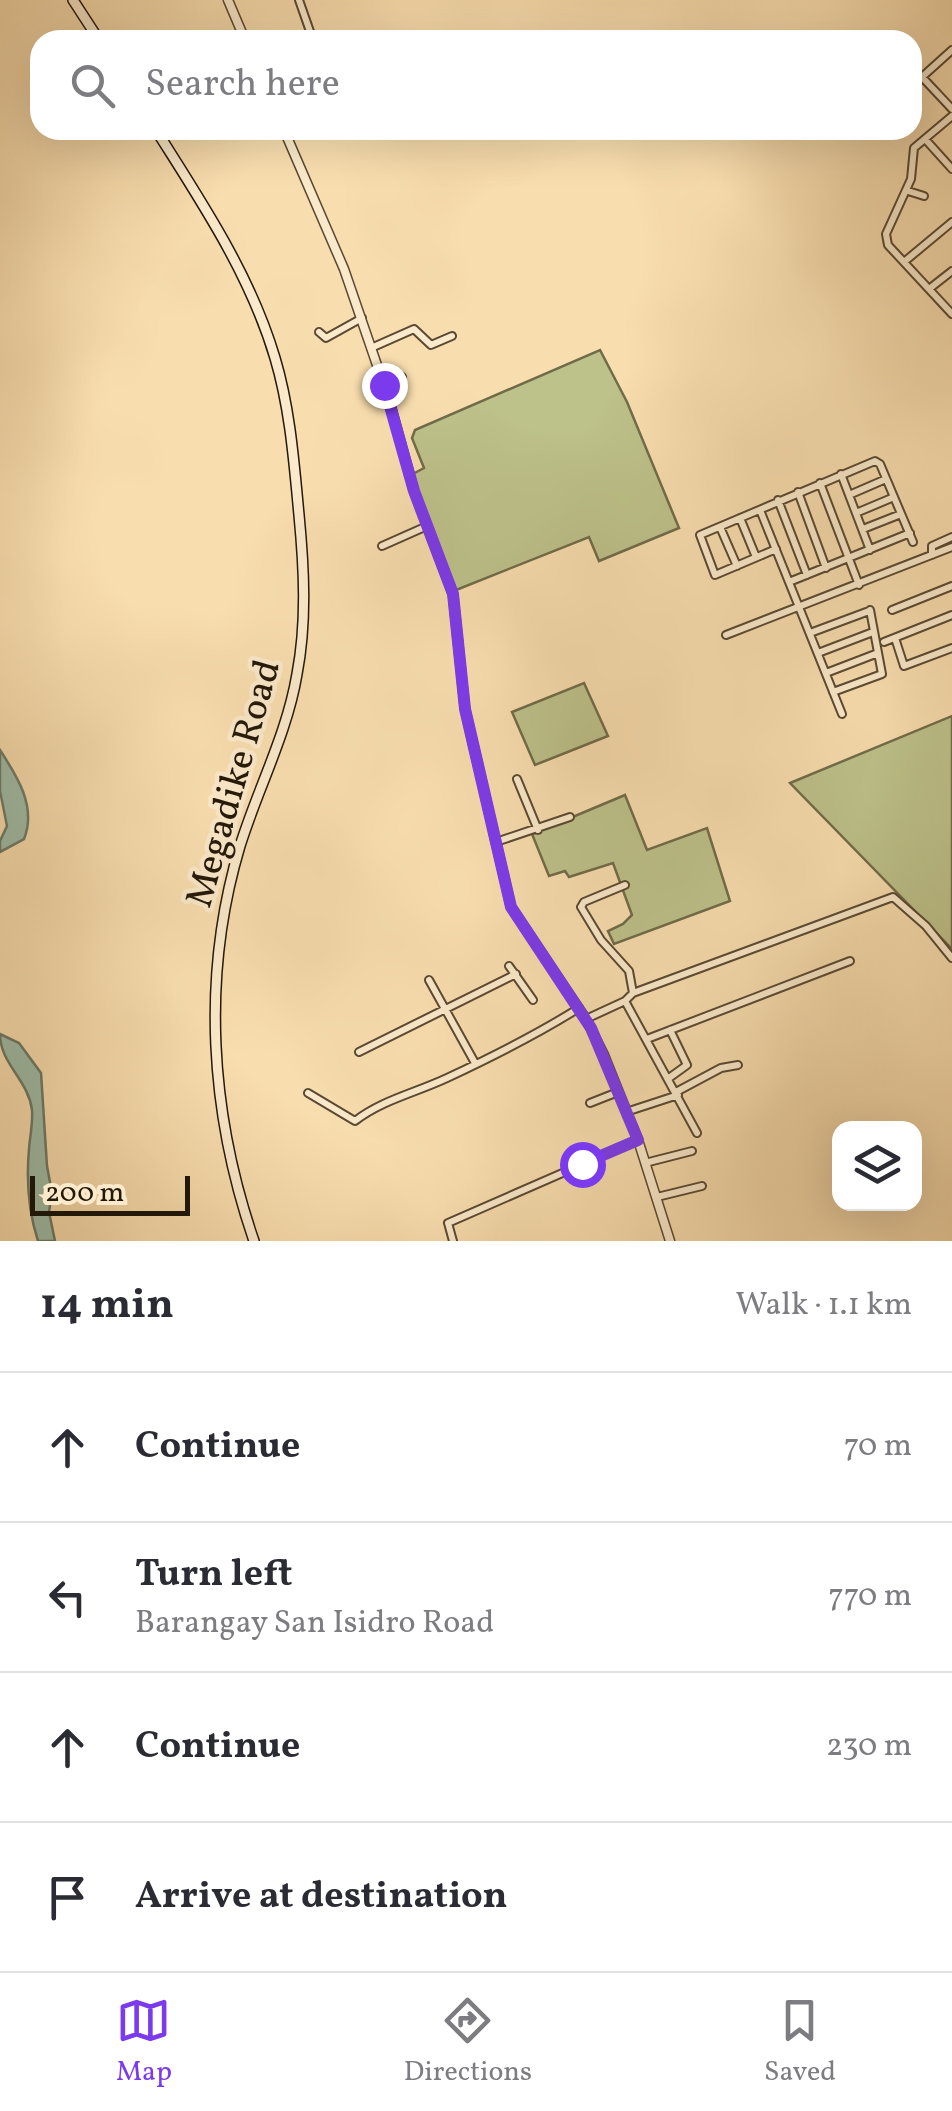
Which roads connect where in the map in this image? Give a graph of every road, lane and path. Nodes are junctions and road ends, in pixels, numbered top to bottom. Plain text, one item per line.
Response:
1 (73, 0) edge
2 (228, 0) edge
3 (299, 0) edge
4 (92, 30) edge
5 (241, 30) edge
6 (310, 30) edge
7 (952, 50) edge
8 (952, 112) edge
9 (925, 138) junction
10 (162, 140) edge
11 (288, 140) edge
12 (952, 170) edge
13 (908, 191) junction
14 (924, 196) dead end
15 (952, 222) edge
16 (904, 262) junction
17 (952, 271) edge
18 (929, 289) junction
19 (952, 314) edge
20 (362, 318) junction
21 (319, 332) dead end
22 (452, 336) dead end
23 (371, 348) junction
24 (402, 377) dead end
25 (384, 385) junction
26 (841, 474) junction
27 (886, 480) junction
28 (820, 483) junction
29 (798, 492) junction
30 (849, 495) junction
31 (894, 497) junction
32 (778, 500) junction
33 (760, 510) junction
34 (856, 513) junction
35 (901, 514) junction
36 (740, 518) junction
37 (427, 526) junction
38 (720, 527) junction
39 (863, 529) junction
40 (952, 536) edge
41 (382, 546) dead end
42 (952, 547) edge
43 (776, 549) junction
44 (870, 550) junction
45 (932, 555) junction
46 (756, 558) junction
47 (848, 558) junction
48 (737, 566) junction
49 (826, 568) junction
50 (807, 575) junction
51 (789, 582) junction
52 (859, 585) junction
53 (952, 586) edge
54 (799, 608) junction
55 (892, 610) dead end
56 (952, 615) edge
57 (873, 632) junction
58 (810, 633) junction
59 (726, 636) dead end
60 (896, 638) junction
61 (884, 642) dead end
62 (952, 648) edge
63 (818, 653) junction
64 (878, 653) junction
65 (826, 673) junction
66 (833, 692) junction
67 (842, 714) dead end
68 (516, 779) dead end
69 (570, 817) dead end
70 (538, 830) junction
71 (495, 842) junction
72 (625, 884) dead end
73 (952, 958) edge
74 (850, 961) dead end
75 (510, 966) dead end
76 (516, 974) junction
77 (429, 980) dead end
78 (633, 993) junction
79 (533, 1000) dead end
80 (625, 1001) junction
81 (578, 1008) junction
82 (445, 1009) junction
83 (586, 1020) junction
84 (670, 1030) junction
85 (647, 1040) junction
86 (358, 1052) dead end
87 (475, 1063) junction
88 (738, 1064) dead end
89 (669, 1078) junction
90 (618, 1092) junction
91 (308, 1093) dead end
92 (677, 1093) junction
93 (590, 1103) dead end
94 (626, 1112) junction
95 (697, 1133) dead end
96 (638, 1140) junction
97 (692, 1151) dead end
98 (645, 1163) junction
99 (702, 1186) dead end
100 (657, 1198) junction
101 (254, 1241) edge
102 (453, 1241) edge
103 (670, 1241) edge

1 - 4 main road
2 - 5 street
3 - 6 street
7 - 8 street
8 - 9 street
9 - 12 street
9 - 13 street
10 - 101 main road, Megadike Road
11 - 20 street
13 - 14 street
13 - 16 street
15 - 16 street
16 - 18 street
17 - 18 street
18 - 19 street
20 - 21 street
20 - 23 street
22 - 23 street
23 - 25 street
24 - 25 street
25 - 37 street
26 - 27 street
26 - 28 street
26 - 30 street
27 - 30 street
27 - 31 street
28 - 29 street
28 - 47 street
29 - 32 street
29 - 49 street
30 - 34 street
31 - 34 street
31 - 35 street
32 - 33 street
32 - 50 street
33 - 36 street
33 - 43 street
34 - 39 street
35 - 39 street
35 - 44 street
36 - 38 street
36 - 46 street
37 - 41 street
37 - 71 street
38 - 48 street
38 - 48 street
39 - 44 street
40 - 45 street
42 - 45 street
43 - 46 street
43 - 51 street
44 - 47 street
45 - 52 street
46 - 48 street
47 - 49 street
47 - 52 street
49 - 50 street
50 - 51 street
51 - 54 street
52 - 54 street
53 - 55 street
54 - 58 street
54 - 59 street
56 - 60 street
57 - 58 street
57 - 63 street
57 - 64 street
58 - 63 street
60 - 61 street
60 - 62 street
63 - 65 street
64 - 65 street
64 - 66 street
65 - 66 street
66 - 67 street
68 - 70 street
69 - 70 street
70 - 71 street
71 - 81 street
72 - 78 street
73 - 78 street
74 - 84 street
75 - 76 street
76 - 79 street
76 - 82 street
77 - 82 street
78 - 80 street
80 - 83 street
80 - 85 street
81 - 83 street
81 - 87 street
82 - 86 street
82 - 87 street
83 - 90 street
84 - 85 street
84 - 89 street
85 - 89 street
87 - 91 street
88 - 92 street
89 - 92 street
90 - 93 street
90 - 94 street
92 - 94 street
92 - 95 street
94 - 96 street
96 - 98 street
96 - 102 street
97 - 98 street
98 - 100 street
99 - 100 street
100 - 103 street

